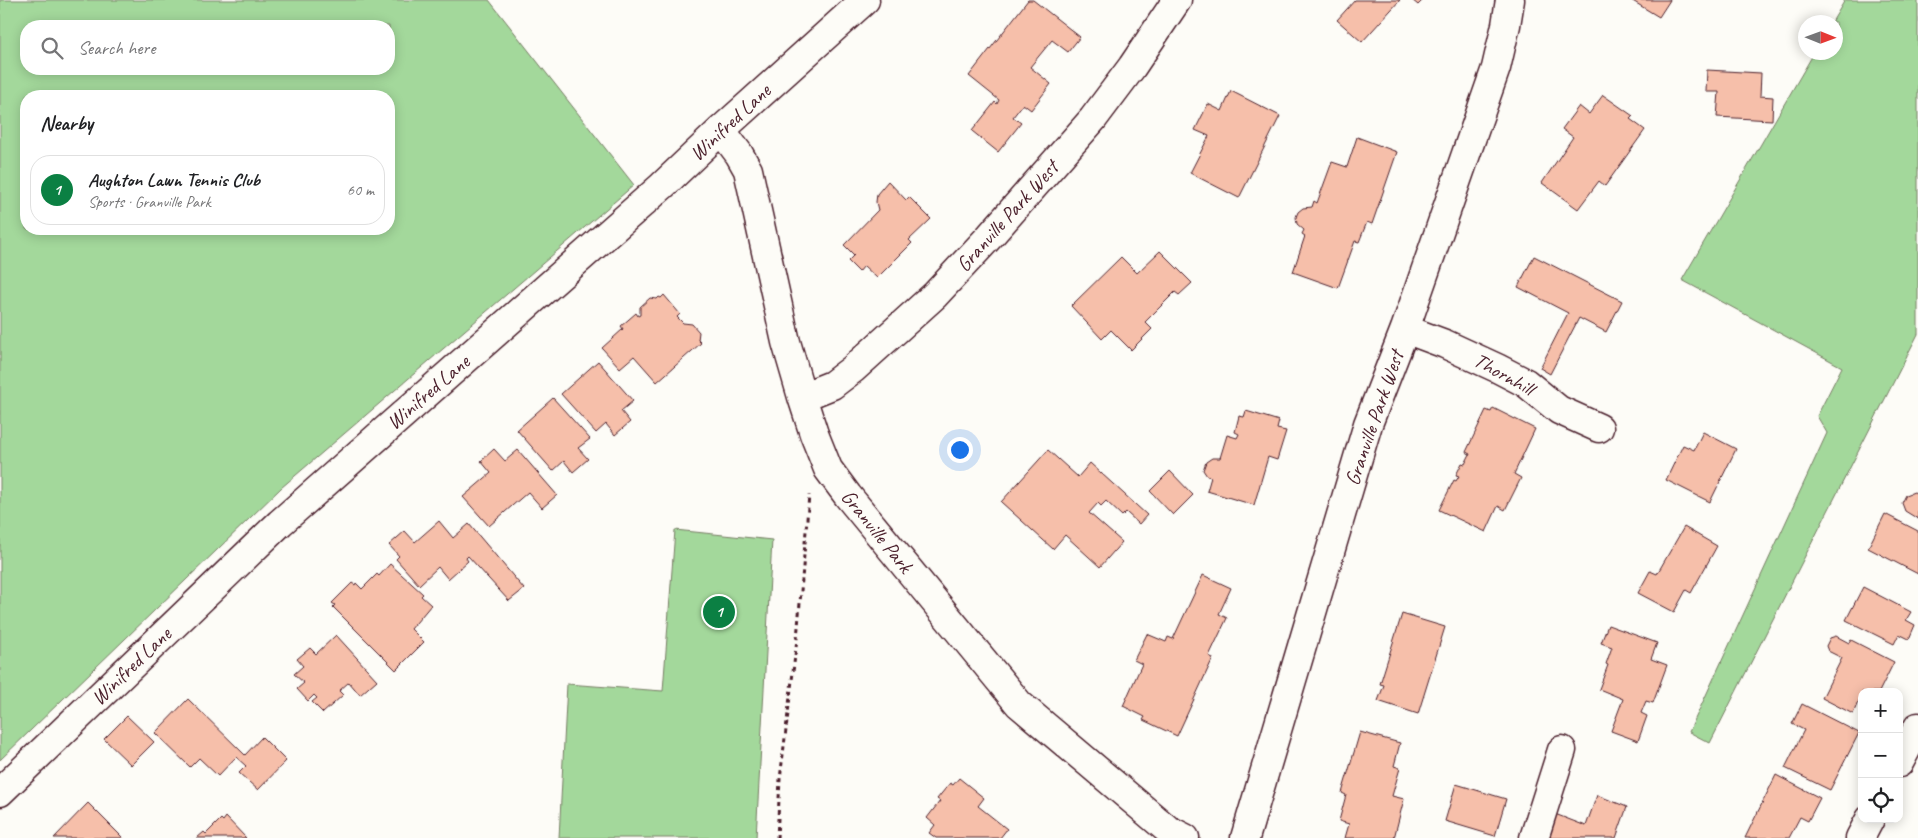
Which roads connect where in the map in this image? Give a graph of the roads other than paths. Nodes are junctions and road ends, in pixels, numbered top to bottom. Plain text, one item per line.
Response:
1 (864, 0) edge
2 (1177, 0) edge
3 (1510, 0) edge
4 (720, 130) junction
5 (1405, 329) junction
6 (802, 397) junction
7 (1599, 428) dead end
8 (1918, 727) edge
9 (1562, 750) dead end
10 (1903, 755) edge
11 (0, 792) edge
12 (1868, 823) edge
13 (1186, 838) edge
14 (1245, 838) edge
15 (1534, 838) edge
16 (1860, 838) edge

1 - 4 street, Winifred Lane
2 - 6 street, Granville Park West
3 - 5 street, Granville Park West
4 - 6 street, Granville Park
4 - 11 street, Winifred Lane
5 - 7 street, Thornhill
5 - 14 street, Granville Park West
6 - 13 street, Granville Park
8 - 10 street
9 - 15 street
12 - 16 street

